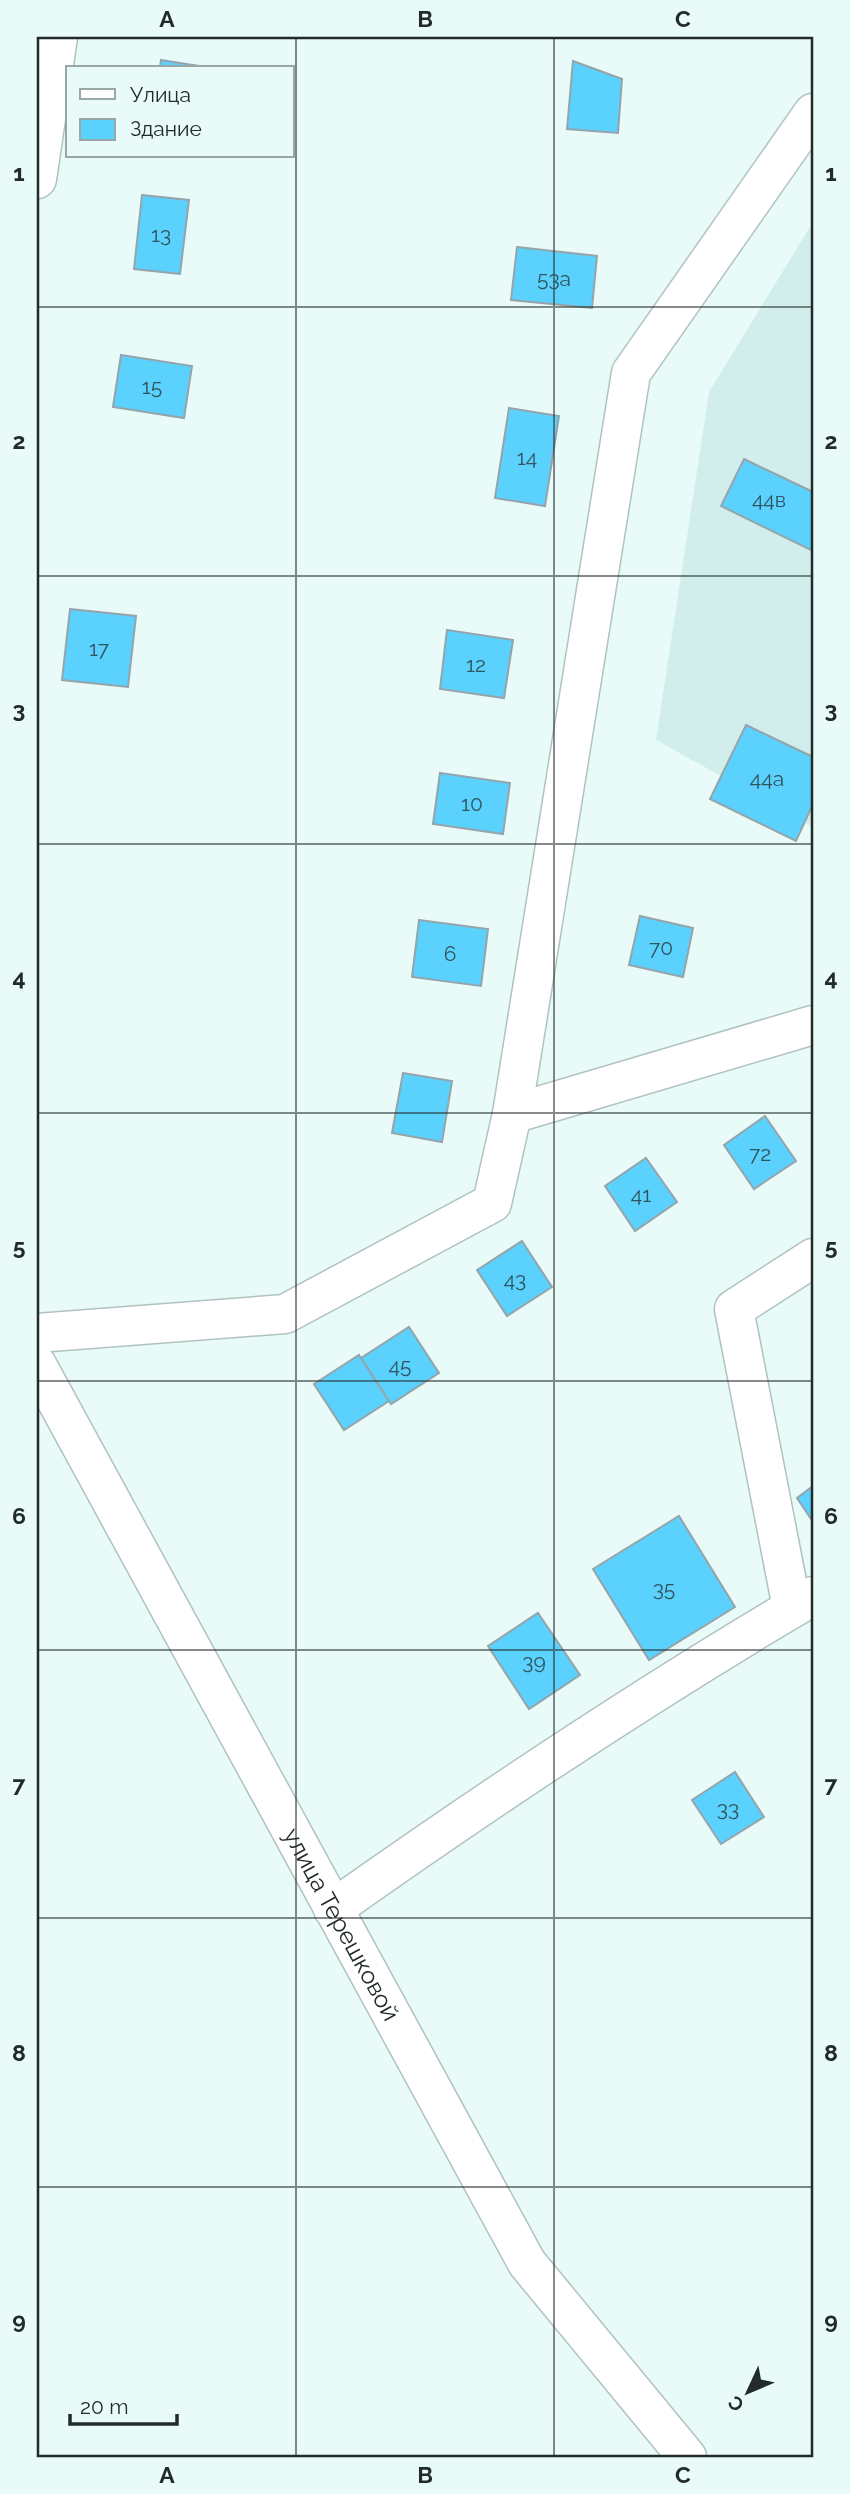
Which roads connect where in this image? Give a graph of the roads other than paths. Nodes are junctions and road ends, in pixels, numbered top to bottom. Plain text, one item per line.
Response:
1 (58, 37) edge
2 (813, 113) edge
3 (37, 179) edge
4 (813, 1025) edge
5 (512, 1114) junction
6 (813, 1258) edge
7 (37, 1333) edge
8 (37, 1365) edge
9 (803, 1602) edge
10 (333, 1909) junction
11 (687, 2457) edge

1 - 3 street
2 - 5 street
4 - 5 street
5 - 7 street
6 - 9 street
8 - 10 street, улица Терешковой
9 - 10 street
10 - 11 street, улица Терешковой

